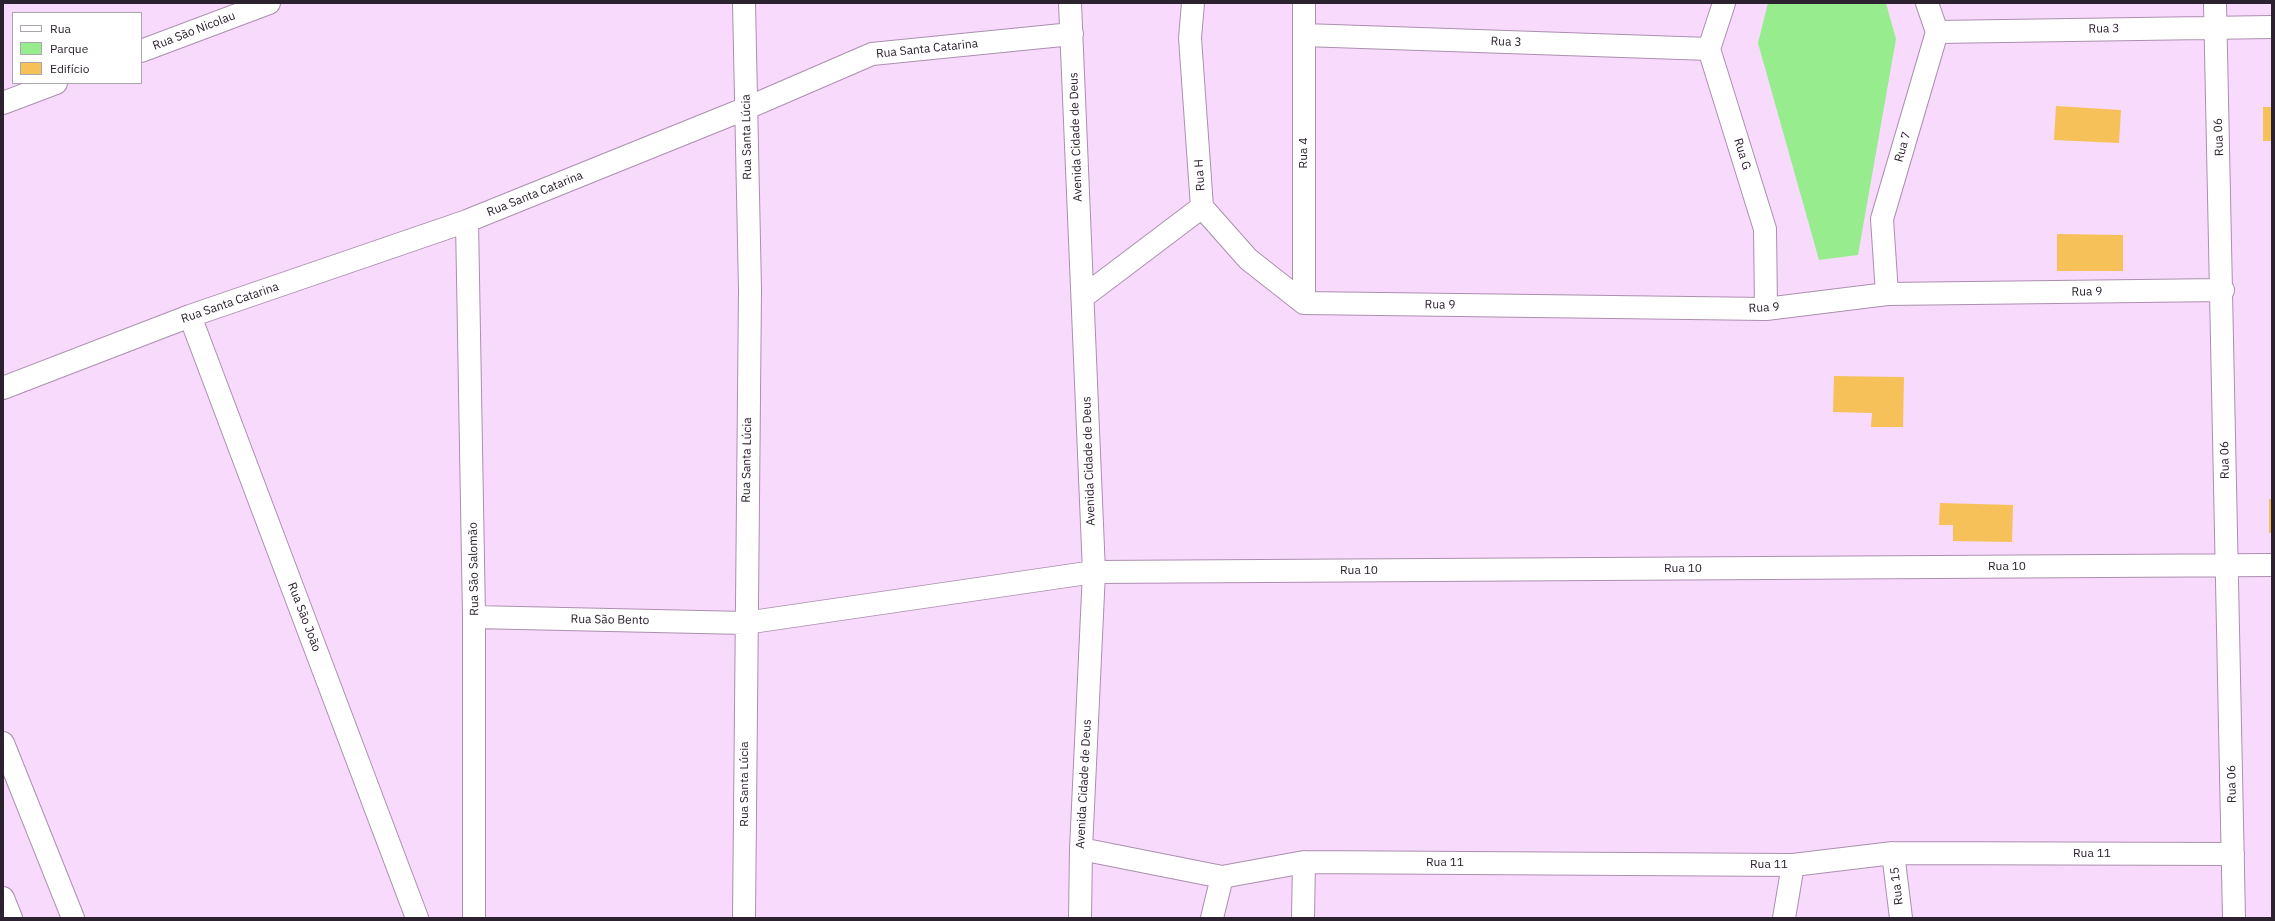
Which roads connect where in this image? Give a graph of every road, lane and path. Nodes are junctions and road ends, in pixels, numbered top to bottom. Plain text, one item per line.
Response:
1 (269, 3) edge
2 (744, 3) edge
3 (1070, 3) edge
4 (1193, 3) edge
5 (1304, 3) edge
6 (1724, 3) edge
7 (1927, 3) edge
8 (2215, 3) edge
9 (2272, 27) edge
10 (2216, 28) junction
11 (1936, 32) junction
12 (1072, 34) junction
13 (1304, 35) junction
14 (1709, 49) junction
15 (142, 51) edge
16 (53, 84) edge
17 (3, 103) edge
18 (747, 108) junction
19 (1202, 207) junction
20 (467, 221) junction
21 (2223, 290) junction
22 (1887, 294) junction
23 (1083, 298) junction
24 (1304, 304) junction
25 (1766, 309) junction
26 (190, 316) junction
27 (3, 388) edge
28 (2226, 565) junction
29 (2272, 565) edge
30 (1094, 572) junction
31 (474, 618) junction
32 (745, 623) junction
33 (3, 744) edge
34 (1081, 849) junction
35 (1893, 853) junction
36 (2233, 854) junction
37 (1304, 862) junction
38 (1793, 865) junction
39 (1222, 877) junction
40 (3, 898) edge
41 (11, 918) edge
42 (73, 918) edge
43 (417, 918) edge
44 (474, 918) edge
45 (744, 918) edge
46 (1080, 918) edge
47 (1212, 918) edge
48 (1303, 918) edge
49 (1784, 918) edge
50 (1901, 918) edge
51 (2234, 918) edge

1 - 15 street, Rua São Nicolau
2 - 18 street, Rua Santa Lúcia
3 - 12 street, Avenida Cidade de Deus
4 - 19 street, Rua H
5 - 13 street, Rua 4
6 - 14 street
7 - 11 street
8 - 10 street, Rua 06
9 - 10 street, Rua 3
10 - 11 street, Rua 3
10 - 21 street, Rua 06
11 - 22 street, Rua 7
12 - 18 street, Rua Santa Catarina
12 - 23 street, Avenida Cidade de Deus
13 - 14 street, Rua 3
13 - 24 street, Rua 4
14 - 25 street, Rua G
16 - 17 street
18 - 20 street, Rua Santa Catarina
18 - 32 street, Rua Santa Lúcia
19 - 23 street
19 - 24 street, Rua H
20 - 26 street, Rua Santa Catarina
20 - 31 street, Rua São Salomão
21 - 22 street, Rua 9
21 - 28 street, Rua 06
22 - 25 street, Rua 9
23 - 30 street, Avenida Cidade de Deus
24 - 25 street, Rua 9
26 - 27 street, Rua Santa Catarina
26 - 43 street, Rua São João
28 - 29 street, Rua 10
28 - 30 street, Rua 10
28 - 36 street, Rua 06
30 - 32 street, Rua 10
30 - 34 street, Avenida Cidade de Deus
31 - 32 street, Rua São Bento
31 - 44 street, Rua São Salomão
32 - 45 street, Rua Santa Lúcia
33 - 42 street
34 - 39 street
34 - 46 street, Avenida Cidade de Deus
35 - 36 street, Rua 11
35 - 38 street, Rua 11
35 - 50 street, Rua 15
36 - 51 street, Rua 06
37 - 38 street, Rua 11
37 - 39 street, Rua 11
37 - 48 street
38 - 49 street
39 - 47 street
40 - 41 street

